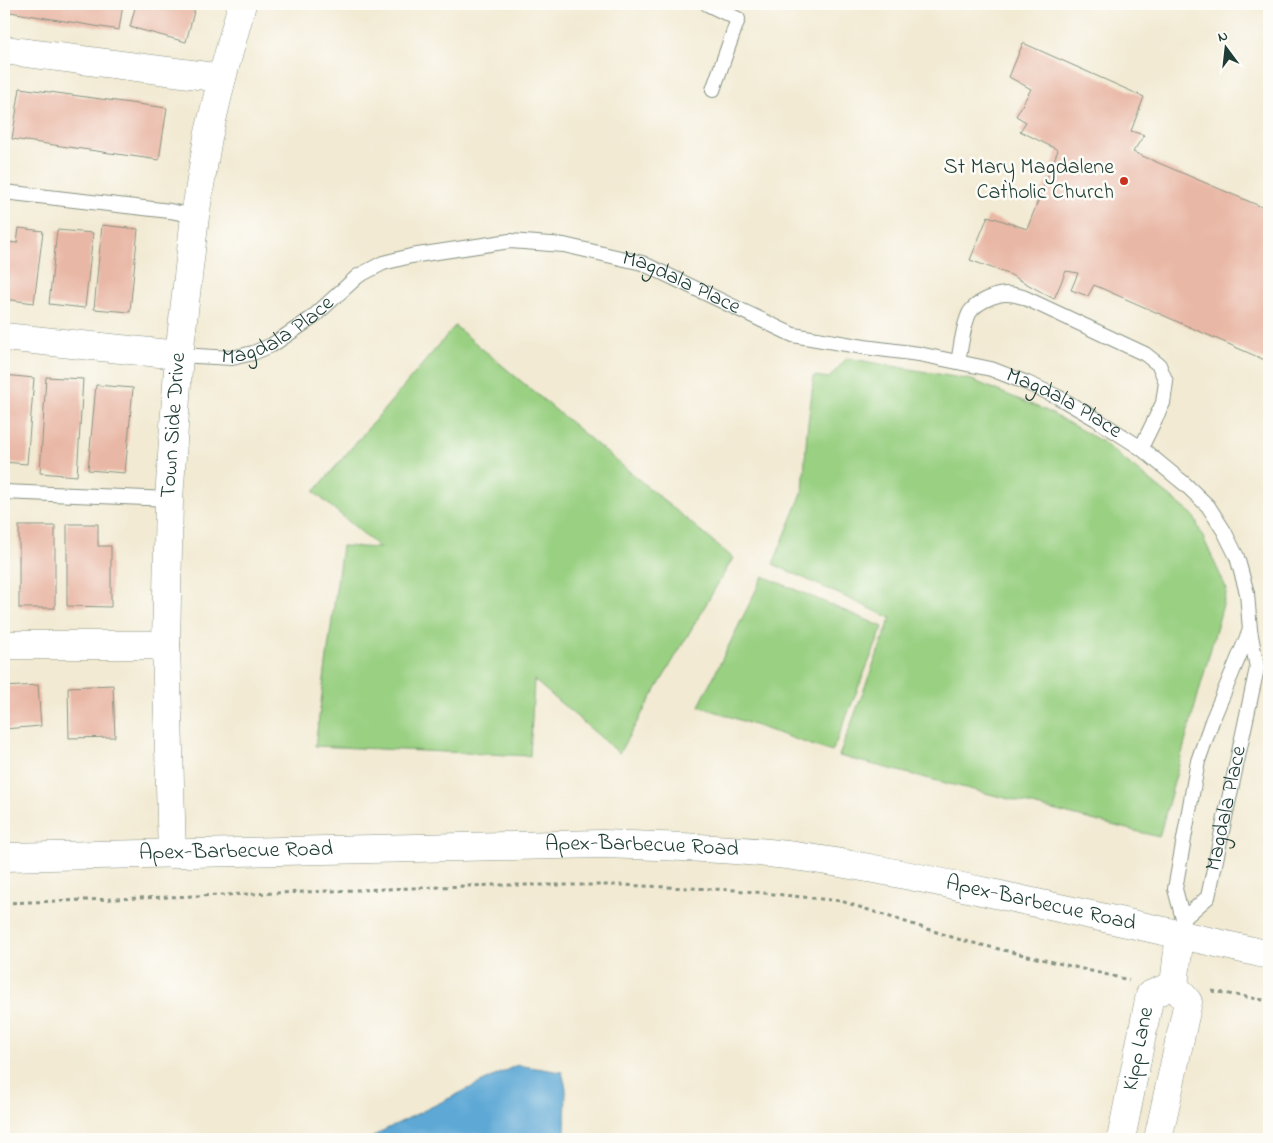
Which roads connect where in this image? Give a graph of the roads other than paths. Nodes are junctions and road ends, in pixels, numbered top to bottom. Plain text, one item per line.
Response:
1 (242, 4) edge
2 (707, 4) edge
3 (4, 50) edge
4 (222, 78) junction
5 (713, 90) dead end
6 (4, 192) edge
7 (195, 216) junction
8 (4, 337) edge
9 (179, 355) junction
10 (958, 362) junction
11 (1141, 448) junction
12 (4, 492) edge
13 (169, 499) junction
14 (1250, 630) junction
15 (4, 645) edge
16 (166, 645) junction
17 (172, 854) junction
18 (4, 857) edge
19 (1182, 926) junction
20 (1269, 955) edge
21 (1174, 985) junction
22 (1121, 1139) edge
23 (1158, 1139) edge

1 - 4 street, Town Side Drive
2 - 5 lane
3 - 4 street
4 - 7 street, Town Side Drive
6 - 7 lane
7 - 9 street, Town Side Drive
8 - 9 street, Magdala Place
9 - 10 lane, Magdala Place
9 - 13 street, Town Side Drive
10 - 11 lane, Magdala Place
10 - 11 lane
11 - 14 lane, Magdala Place
12 - 13 lane
13 - 16 street, Town Side Drive
14 - 19 lane, Magdala Place
14 - 19 lane, Magdala Place
15 - 16 street
16 - 17 street, Town Side Drive
17 - 18 street, Apex-Barbecue Road
17 - 19 street, Apex-Barbecue Road
19 - 20 street, Apex-Barbecue Road
19 - 21 street
21 - 22 street, Kipp Lane
21 - 23 street, Kipp Lane

